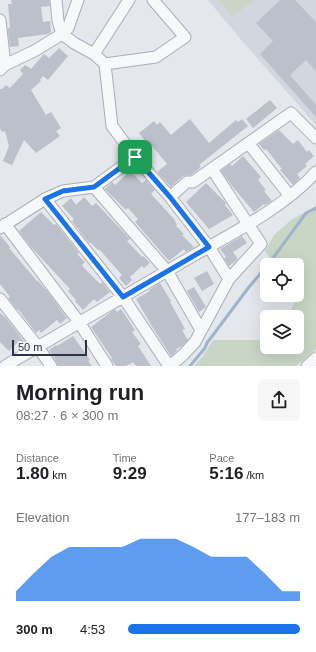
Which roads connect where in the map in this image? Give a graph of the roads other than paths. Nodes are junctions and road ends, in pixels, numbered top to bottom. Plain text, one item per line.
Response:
1 (56, 0) edge
2 (78, 0) edge
3 (129, 0) edge
4 (153, 0) edge
5 (0, 20) edge
6 (62, 34) junction
7 (94, 54) junction
8 (106, 64) junction
9 (3, 67) edge
10 (316, 138) edge
11 (249, 144) junction
12 (135, 157) junction
13 (212, 169) junction
14 (316, 172) edge
15 (94, 187) junction
16 (290, 196) junction
17 (170, 197) junction
18 (45, 199) junction
19 (248, 224) junction
20 (2, 226) edge
21 (209, 247) junction
22 (167, 271) junction
23 (229, 279) junction
24 (123, 297) junction
25 (0, 299) edge
26 (79, 322) junction
27 (201, 330) junction
28 (38, 347) junction
29 (316, 358) edge
30 (5, 366) edge
31 (51, 366) edge
32 (107, 366) edge
33 (169, 366) edge
34 (307, 366) edge

1 - 6 street
2 - 6 street
3 - 7 street
4 - 8 street
5 - 9 street
6 - 7 street
6 - 9 street
7 - 8 street
8 - 12 street
10 - 11 street
11 - 13 street
11 - 16 street
12 - 15 street
12 - 17 street
13 - 17 street
13 - 19 street
14 - 16 street
15 - 18 street
15 - 22 street
16 - 19 street
17 - 21 street
18 - 20 street
18 - 24 street
19 - 21 street
19 - 23 street
20 - 26 street
21 - 22 street
21 - 23 street
22 - 24 street
22 - 27 street
23 - 27 street
24 - 26 street
24 - 33 street
25 - 28 street
26 - 28 street
26 - 32 street
27 - 33 street
28 - 30 street
28 - 31 street
29 - 34 street

